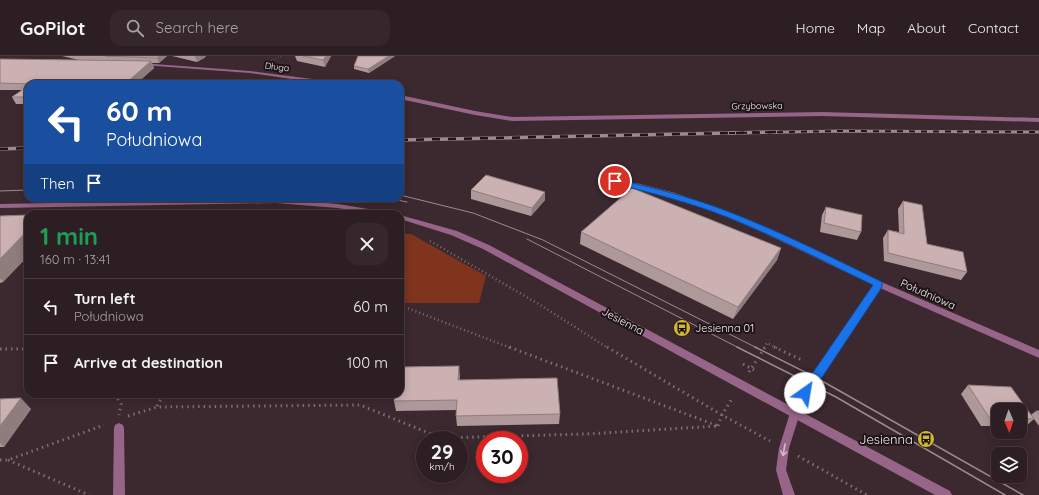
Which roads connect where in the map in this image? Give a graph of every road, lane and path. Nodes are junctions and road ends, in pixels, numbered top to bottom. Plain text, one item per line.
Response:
1 (137, 64) edge
2 (307, 80) edge
3 (404, 98) edge
4 (1039, 120) edge
5 (606, 180) dead end
6 (276, 202) edge
7 (276, 202) edge
8 (0, 206) edge
9 (362, 210) edge
10 (404, 218) edge
11 (427, 239) dead end
12 (879, 284) junction
13 (404, 308) edge
14 (0, 349) edge
15 (24, 349) edge
16 (1039, 354) edge
17 (743, 364) dead end
18 (756, 371) dead end
19 (117, 398) edge
20 (162, 398) edge
21 (157, 407) junction
22 (795, 413) junction
23 (115, 425) joint
24 (772, 441) dead end
25 (0, 460) edge
26 (8, 460) junction
27 (806, 460) dead end
28 (89, 495) edge
29 (119, 495) edge
30 (789, 495) edge
31 (866, 495) edge
32 (946, 495) edge

1 - 2 street, Długa
3 - 4 street, Grzybowska
5 - 12 street, Południowa
6 - 9 street
7 - 8 street
10 - 22 street, Jesienna
11 - 24 path
12 - 16 street, Południowa
12 - 22 street
13 - 21 path
14 - 15 path
17 - 18 path
19 - 21 path
20 - 21 path
22 -> 30 street
22 - 32 street, Jesienna
23 - 26 path
23 - 29 street
25 - 26 path
26 - 28 path
27 - 31 path

